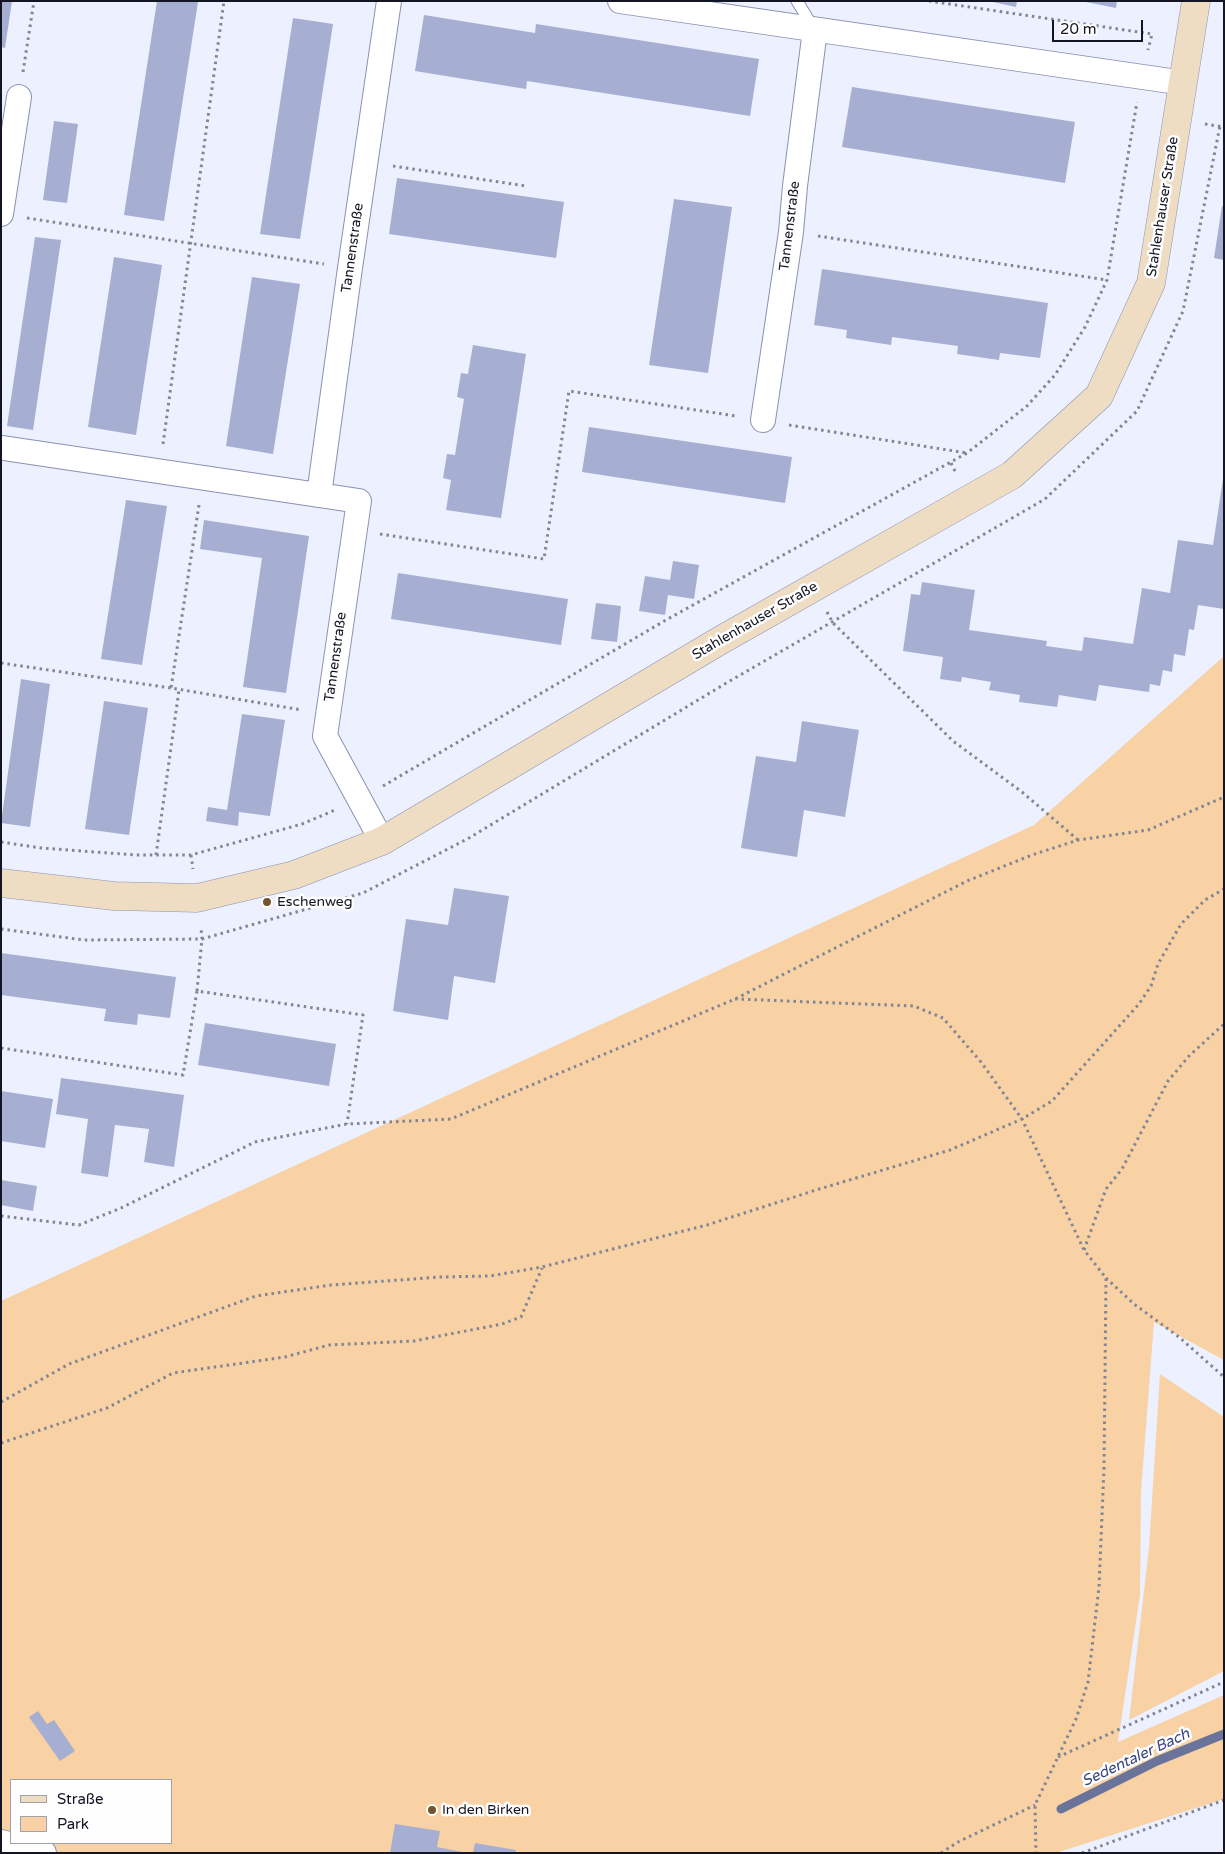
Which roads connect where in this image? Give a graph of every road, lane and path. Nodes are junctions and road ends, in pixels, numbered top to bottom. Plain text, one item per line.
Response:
1 (34, 1) edge
2 (224, 1) edge
3 (388, 1) edge
4 (620, 1) edge
5 (797, 1) edge
6 (929, 1) edge
7 (1196, 1) edge
8 (815, 30) junction
9 (1142, 76) junction
10 (1184, 83) junction
11 (19, 97) joint
12 (365, 162) junction
13 (526, 186) dead end
14 (11, 216) edge
15 (791, 232) junction
16 (191, 243) junction
17 (350, 268) junction
18 (1107, 280) junction
19 (763, 420) junction
20 (2, 452) edge
21 (967, 453) junction
22 (159, 471) junction
23 (203, 477) junction
24 (319, 495) junction
25 (355, 530) junction
26 (811, 589) junction
27 (1, 663) edge
28 (171, 688) junction
29 (180, 690) junction
30 (328, 714) junction
31 (1224, 797) edge
32 (360, 800) junction
33 (1078, 840) junction
34 (382, 841) junction
35 (1, 842) edge
36 (156, 855) junction
37 (1, 883) edge
38 (1224, 889) edge
39 (202, 939) dead end
40 (197, 992) junction
41 (735, 999) junction
42 (1224, 1024) edge
43 (1, 1048) edge
44 (1022, 1119) junction
45 (347, 1124) junction
46 (1, 1216) edge
47 (1084, 1250) junction
48 (542, 1267) junction
49 (1106, 1278) junction
50 (1224, 1377) edge
51 (1, 1402) edge
52 (1, 1443) edge
53 (1224, 1682) edge
54 (1058, 1758) junction
55 (1224, 1800) edge
56 (1035, 1805) junction
57 (1, 1842) edge
58 (44, 1853) edge
59 (941, 1853) edge
60 (1036, 1853) edge
61 (1082, 1853) edge

1 - 11 path
2 - 16 path
3 - 12 street, Tannenstraße
4 - 8 street
5 - 8 lane
6 - 9 path
7 - 10 street, Stahlenhauser Straße
8 - 9 street
8 - 15 street, Tannenstraße
9 - 10 street
9 - 18 path
10 - 26 street, Stahlenhauser Straße
11 - 14 street
12 - 13 path
12 - 17 street, Tannenstraße
14 - 16 path
15 - 18 path
15 - 19 street, Tannenstraße
16 - 17 path
16 - 22 path
17 - 24 street, Tannenstraße
18 - 21 path
19 - 21 path
19 - 25 path
20 - 22 street, Tannenstraße
21 - 32 path
22 - 23 street, Tannenstraße
23 - 24 street, Tannenstraße
23 - 28 path
24 - 25 street, Tannenstraße
25 - 30 street, Tannenstraße
26 - 33 path
26 - 34 street, Stahlenhauser Straße
27 - 28 path
28 - 29 path
29 - 30 path
29 - 36 path
30 - 32 street, Tannenstraße
31 - 33 path
32 - 34 street, Tannenstraße
32 - 36 path
33 - 41 path
34 - 37 street, Stahlenhauser Straße
35 - 36 path
38 - 44 path
39 - 40 path
40 - 43 path
40 - 45 path
41 - 44 path
41 - 45 path
42 - 47 path
44 - 47 path
44 - 48 path
45 - 46 path
47 - 49 path
48 - 51 path
48 - 52 path
49 - 50 path
49 - 54 path
53 - 54 path
54 - 56 path
55 - 61 path
56 - 59 path
56 - 60 path
57 - 58 street

